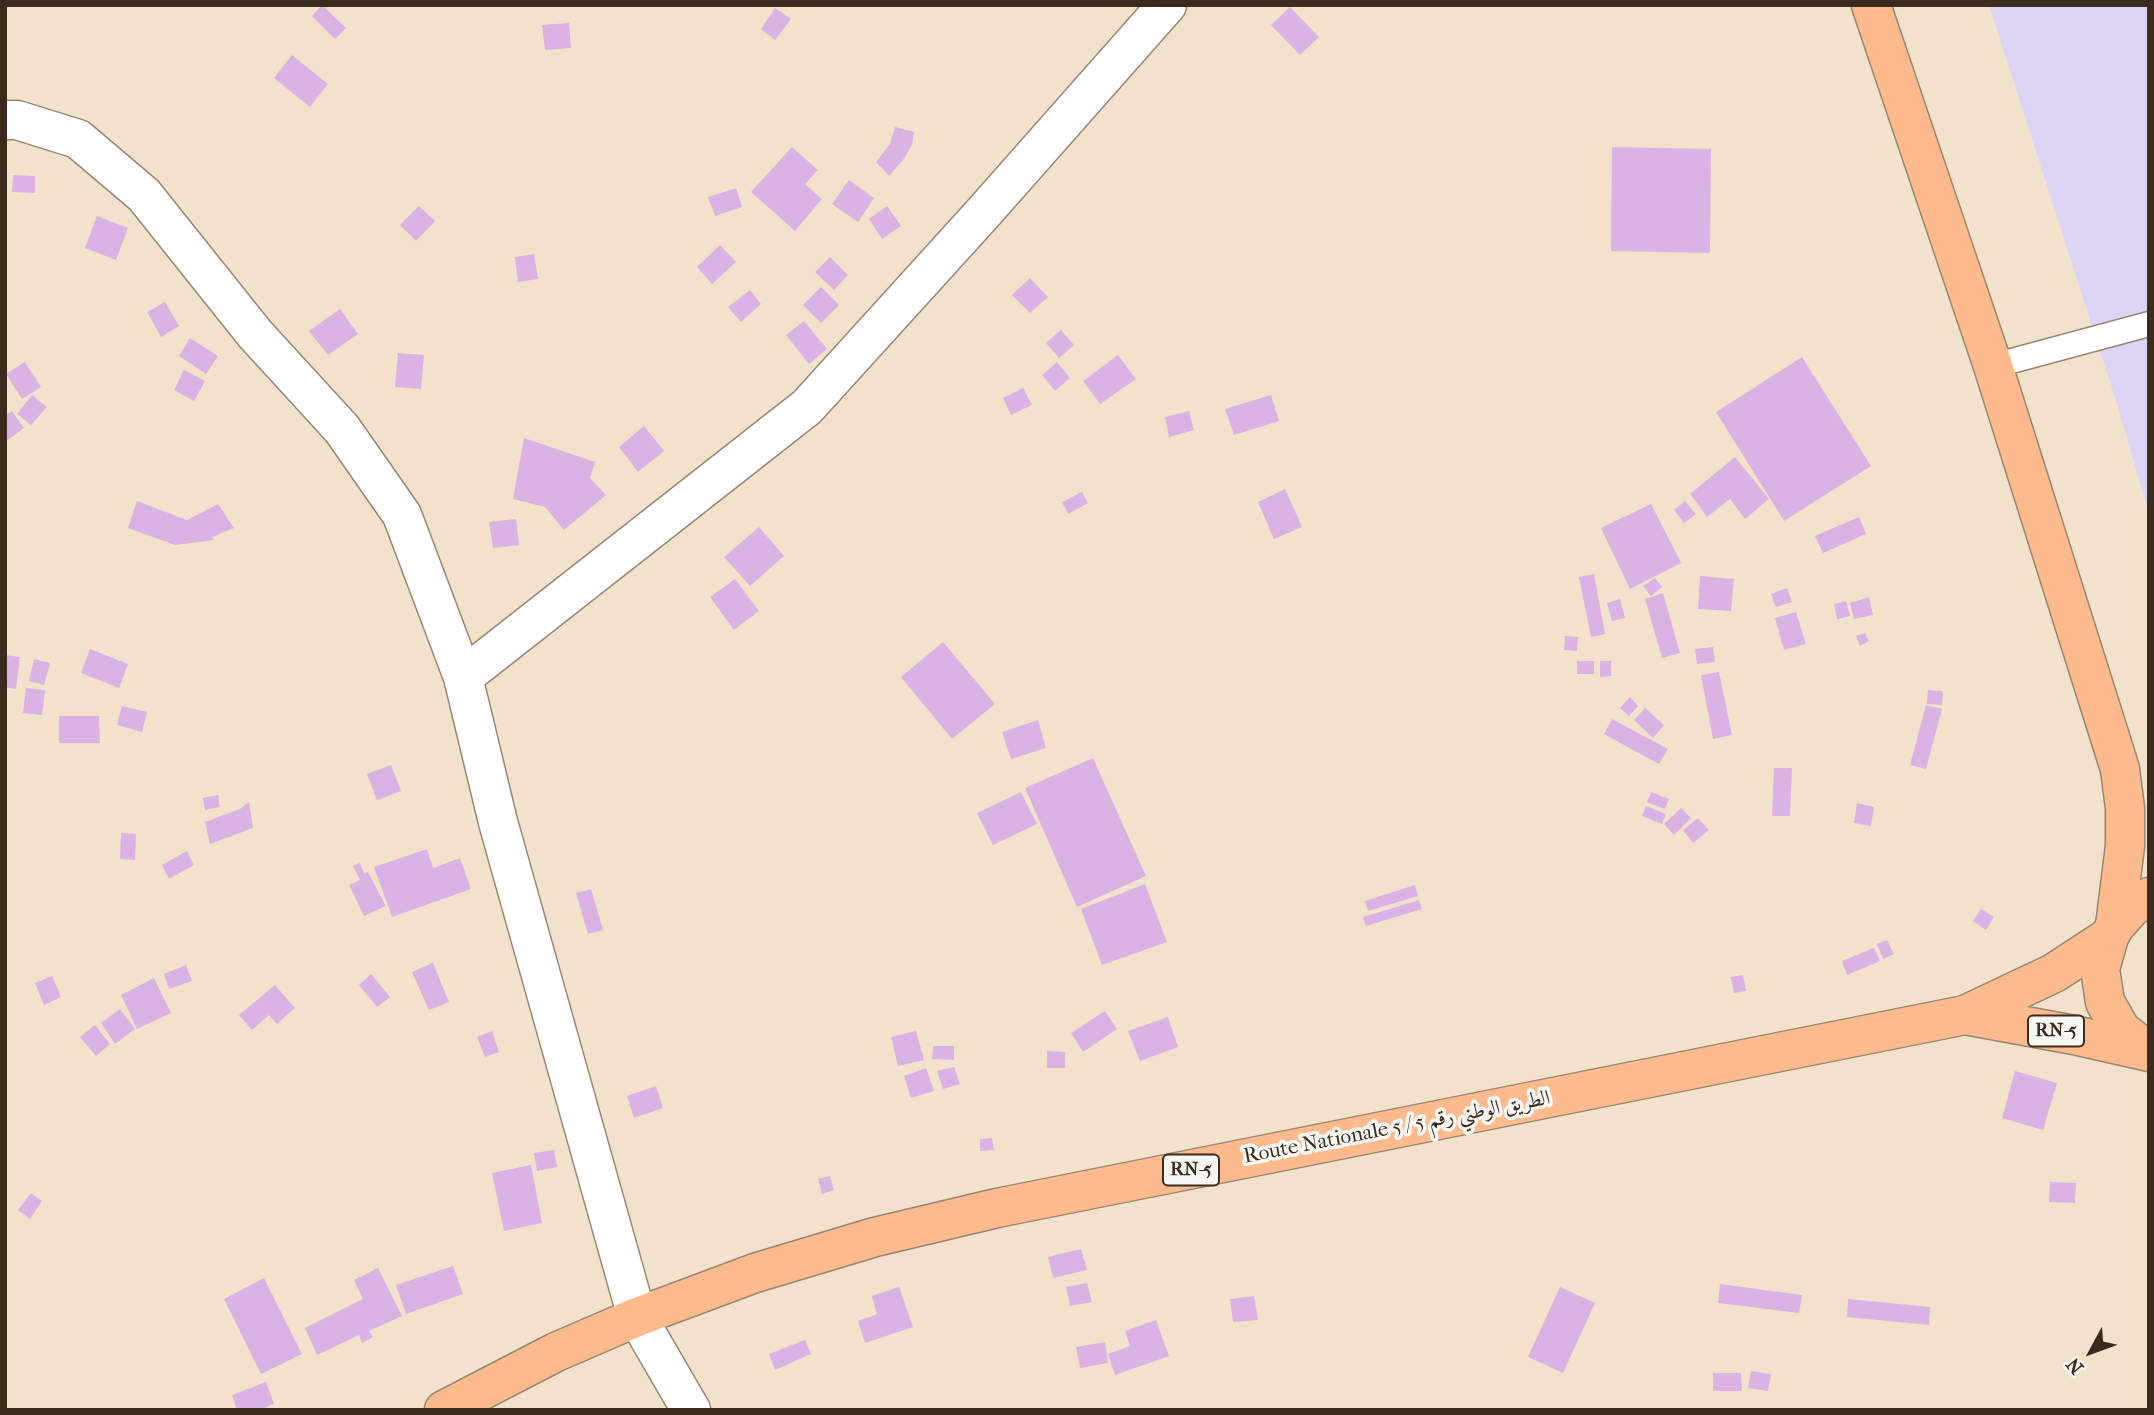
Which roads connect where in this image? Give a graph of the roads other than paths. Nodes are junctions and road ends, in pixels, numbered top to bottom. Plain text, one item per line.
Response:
1 (1167, 5) edge
2 (1871, 5) edge
3 (5, 120) edge
4 (2149, 324) edge
5 (1993, 366) junction
6 (463, 677) junction
7 (2120, 769) junction
8 (2149, 810) edge
9 (2149, 897) edge
10 (2112, 931) junction
11 (1965, 1015) junction
12 (2147, 1052) edge
13 (637, 1317) junction
14 (444, 1410) edge
15 (691, 1410) edge

1 - 6 street
2 - 5 main road
3 - 6 street
4 - 5 lane
5 - 7 main road
6 - 13 street
7 - 8 main road
7 - 10 main road
9 - 10 main road
10 - 11 main road, RN-5
10 - 12 main road
11 - 12 main road, RN-5
11 - 13 main road, Route Nationale 5 / الطريق الوطني رقم 5 / RN-5
13 - 14 main road, Route Nationale 5 / الطريق الوطني رقم 5 / RN-5
13 - 15 street

